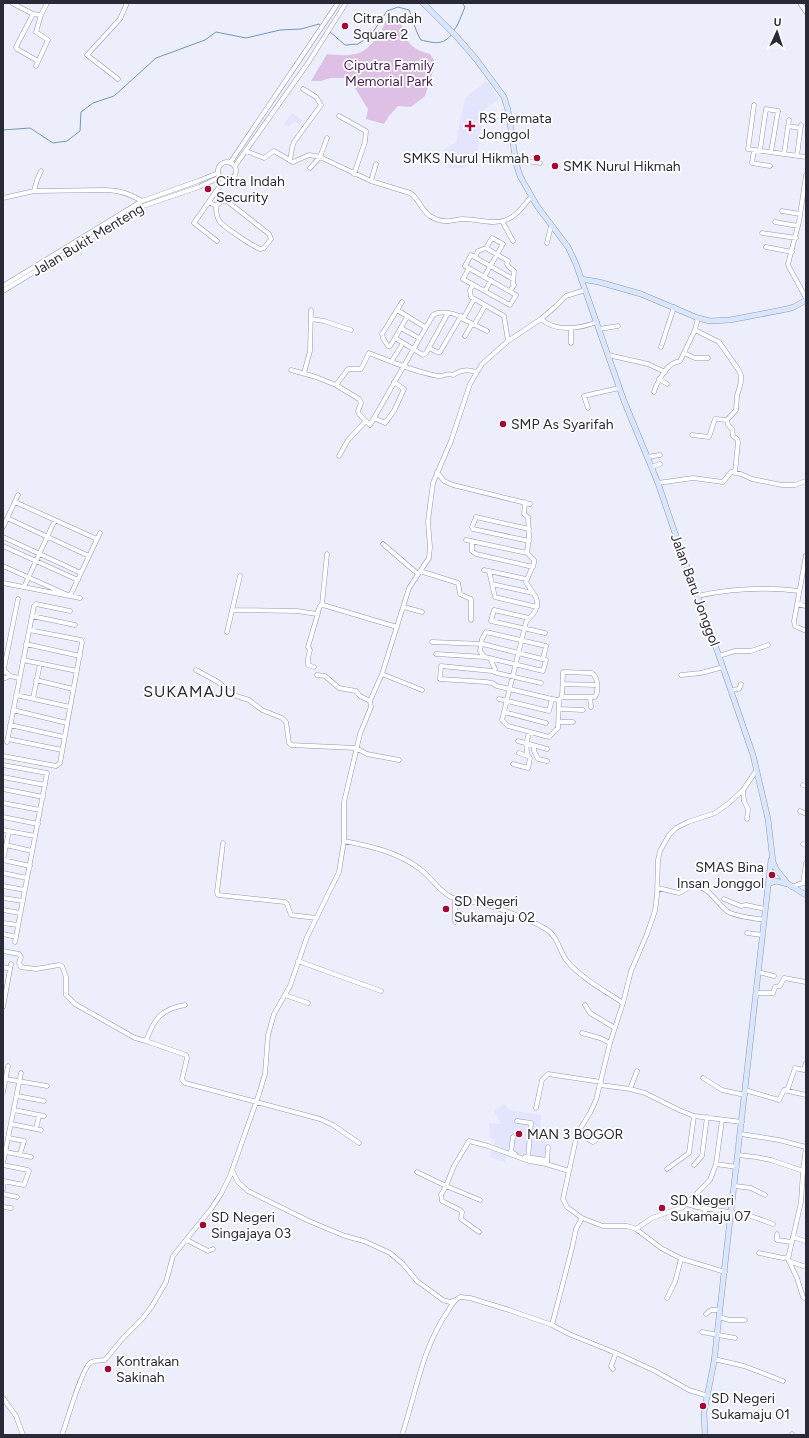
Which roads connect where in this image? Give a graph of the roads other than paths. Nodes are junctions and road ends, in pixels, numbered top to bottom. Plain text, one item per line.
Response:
1 (12, 3) edge
2 (47, 3) edge
3 (127, 3) edge
4 (338, 3) edge
5 (346, 3) edge
6 (423, 3) edge
7 (800, 3) edge
8 (806, 12) edge
9 (33, 14) junction
10 (41, 15) junction
11 (38, 61) junction
12 (36, 66) dead end
13 (118, 79) dead end
14 (303, 89) dead end
15 (754, 104) dead end
16 (339, 116) dead end
17 (789, 120) dead end
18 (788, 126) junction
19 (327, 138) dead end
20 (754, 150) junction
21 (760, 150) junction
22 (246, 151) junction
23 (771, 152) junction
24 (784, 154) junction
25 (796, 156) junction
26 (320, 157) junction
27 (806, 157) edge
28 (290, 161) junction
29 (230, 163) junction
30 (516, 163) junction
31 (540, 163) dead end
32 (376, 164) dead end
33 (235, 166) junction
34 (770, 166) dead end
35 (310, 168) dead end
36 (41, 171) dead end
37 (354, 174) junction
38 (219, 175) junction
39 (806, 175) edge
40 (224, 180) junction
41 (371, 181) junction
42 (34, 191) junction
43 (805, 195) edge
44 (531, 197) junction
45 (3, 198) edge
46 (142, 201) junction
47 (209, 202) junction
48 (216, 206) junction
49 (782, 211) dead end
50 (800, 214) junction
51 (500, 221) junction
52 (775, 222) dead end
53 (551, 226) junction
54 (798, 226) junction
55 (762, 233) dead end
56 (796, 238) junction
57 (217, 241) dead end
58 (513, 241) dead end
59 (547, 243) dead end
60 (766, 247) dead end
61 (486, 248) junction
62 (792, 252) junction
63 (497, 255) junction
64 (475, 257) junction
65 (490, 266) junction
66 (469, 268) junction
67 (484, 277) junction
68 (513, 279) junction
69 (581, 279) junction
70 (491, 280) junction
71 (474, 285) junction
72 (3, 286) edge
73 (585, 290) junction
74 (3, 291) edge
75 (485, 291) junction
76 (510, 291) junction
77 (474, 299) junction
78 (806, 299) edge
79 (402, 302) dead end
80 (485, 306) junction
81 (674, 307) junction
82 (311, 310) dead end
83 (397, 310) junction
84 (448, 313) junction
85 (407, 317) junction
86 (462, 318) junction
87 (698, 318) junction
88 (311, 319) junction
89 (540, 319) junction
90 (597, 322) junction
91 (473, 324) junction
92 (618, 326) dead end
93 (426, 327) junction
94 (401, 328) junction
95 (571, 328) junction
96 (599, 329) junction
97 (351, 330) dead end
98 (695, 330) junction
99 (487, 332) dead end
100 (465, 336) dead end
101 (395, 338) junction
102 (419, 338) junction
103 (508, 341) junction
104 (403, 343) junction
105 (571, 343) dead end
106 (661, 346) dead end
107 (413, 348) junction
108 (429, 348) junction
109 (684, 353) junction
110 (608, 355) junction
111 (708, 358) dead end
112 (393, 359) dead end
113 (403, 366) junction
114 (291, 370) dead end
115 (476, 372) junction
116 (665, 372) junction
117 (304, 374) junction
118 (659, 379) junction
119 (394, 382) junction
120 (667, 384) dead end
121 (336, 385) junction
122 (620, 388) junction
123 (654, 392) dead end
124 (588, 408) dead end
125 (374, 418) junction
126 (727, 420) junction
127 (366, 421) junction
128 (692, 435) dead end
129 (660, 455) dead end
130 (339, 456) dead end
131 (647, 458) junction
132 (660, 464) dead end
133 (651, 467) junction
134 (437, 472) junction
135 (735, 473) junction
136 (806, 481) edge
137 (658, 483) junction
138 (18, 495) dead end
139 (15, 502) junction
140 (7, 518) junction
141 (55, 520) junction
142 (3, 527) edge
143 (528, 528) junction
144 (100, 533) dead end
145 (3, 537) edge
146 (47, 537) junction
147 (97, 540) junction
148 (466, 540) dead end
149 (472, 541) junction
150 (529, 541) junction
151 (383, 544) dead end
152 (3, 546) edge
153 (527, 553) junction
154 (39, 554) junction
155 (327, 554) dead end
156 (806, 555) edge
157 (89, 556) junction
158 (36, 561) junction
159 (805, 564) edge
160 (3, 566) edge
161 (533, 567) junction
162 (484, 570) dead end
163 (489, 571) junction
164 (419, 572) junction
165 (81, 573) junction
166 (240, 576) dead end
167 (29, 577) junction
168 (526, 579) junction
169 (78, 580) junction
170 (3, 583) edge
171 (492, 584) junction
172 (24, 587) junction
173 (799, 591) junction
174 (533, 593) junction
175 (70, 596) junction
176 (697, 596) junction
177 (80, 598) dead end
178 (18, 599) dead end
179 (797, 604) junction
180 (322, 605) junction
181 (806, 606) edge
182 (404, 607) junction
183 (537, 607) junction
184 (232, 610) junction
185 (70, 611) dead end
186 (422, 612) dead end
187 (318, 613) junction
188 (32, 616) junction
189 (529, 618) junction
190 (471, 620) dead end
191 (76, 625) dead end
192 (397, 627) junction
193 (524, 629) junction
194 (29, 630) junction
195 (227, 632) dead end
196 (806, 632) edge
197 (545, 634) dead end
198 (521, 641) junction
199 (432, 642) dead end
200 (26, 644) junction
201 (481, 645) junction
202 (768, 645) dead end
203 (518, 653) junction
204 (436, 654) dead end
205 (80, 656) junction
206 (720, 656) junction
207 (487, 658) junction
208 (543, 659) junction
209 (23, 660) junction
210 (40, 664) junction
211 (516, 664) junction
212 (722, 667) junction
213 (314, 668) dead end
214 (196, 670) dead end
215 (77, 671) junction
216 (3, 672) edge
217 (494, 672) junction
218 (382, 674) junction
219 (681, 674) dead end
220 (317, 675) dead end
221 (10, 676) junction
222 (513, 676) junction
223 (19, 678) junction
224 (3, 679) edge
225 (36, 680) junction
226 (541, 684) dead end
227 (563, 684) junction
228 (741, 684) dead end
229 (596, 685) junction
230 (74, 689) junction
231 (510, 689) junction
232 (422, 690) dead end
233 (730, 690) junction
234 (16, 694) junction
235 (590, 697) junction
236 (33, 698) junction
237 (499, 699) dead end
238 (552, 699) junction
239 (561, 699) junction
240 (370, 701) junction
241 (507, 701) junction
242 (70, 706) junction
243 (591, 707) dead end
244 (13, 710) junction
245 (559, 710) junction
246 (583, 710) dead end
247 (504, 712) junction
248 (558, 722) junction
249 (573, 722) dead end
250 (67, 723) junction
251 (546, 723) dead end
252 (10, 725) junction
253 (529, 732) junction
254 (64, 737) junction
255 (518, 741) dead end
256 (527, 744) junction
257 (534, 746) junction
258 (356, 748) junction
259 (547, 749) dead end
260 (62, 750) junction
261 (519, 753) dead end
262 (3, 756) edge
263 (528, 756) junction
264 (399, 760) dead end
265 (547, 762) dead end
266 (3, 764) edge
267 (513, 764) dead end
268 (756, 771) junction
269 (3, 777) edge
270 (45, 785) junction
271 (3, 789) edge
272 (743, 790) junction
273 (43, 797) junction
274 (3, 803) edge
275 (40, 810) junction
276 (800, 812) dead end
277 (806, 814) edge
278 (3, 817) edge
279 (747, 819) dead end
280 (38, 824) junction
281 (3, 830) edge
282 (9, 831) junction
283 (35, 836) junction
284 (344, 841) junction
285 (223, 843) dead end
286 (6, 845) junction
287 (32, 851) junction
288 (772, 857) junction
289 (3, 860) edge
290 (806, 863) edge
291 (30, 866) junction
292 (3, 873) edge
293 (27, 878) junction
294 (804, 883) edge
295 (768, 884) junction
296 (790, 885) junction
297 (3, 886) edge
298 (658, 888) junction
299 (25, 890) junction
300 (806, 895) edge
301 (3, 898) edge
302 (455, 898) junction
303 (724, 899) dead end
304 (23, 902) junction
305 (765, 909) junction
306 (3, 910) edge
307 (20, 913) junction
308 (316, 918) junction
309 (764, 920) junction
310 (3, 922) edge
311 (455, 922) dead end
312 (18, 926) junction
313 (747, 933) dead end
314 (3, 934) edge
315 (762, 935) junction
316 (16, 937) junction
317 (15, 942) dead end
318 (3, 951) edge
319 (298, 961) junction
320 (3, 967) edge
321 (758, 972) junction
322 (774, 976) dead end
323 (3, 979) edge
324 (8, 980) junction
325 (806, 982) edge
326 (381, 991) dead end
327 (4, 992) edge
328 (757, 993) junction
329 (285, 996) junction
330 (308, 1003) dead end
331 (623, 1003) junction
332 (3, 1005) edge
333 (185, 1005) dead end
334 (585, 1005) dead end
335 (615, 1028) junction
336 (582, 1033) dead end
337 (146, 1041) junction
338 (610, 1043) junction
339 (806, 1063) edge
340 (8, 1066) dead end
341 (637, 1072) dead end
342 (21, 1073) dead end
343 (703, 1078) dead end
344 (6, 1079) junction
345 (19, 1081) junction
346 (601, 1083) junction
347 (47, 1086) dead end
348 (630, 1089) junction
349 (787, 1091) junction
350 (3, 1092) edge
351 (745, 1093) junction
352 (16, 1096) junction
353 (806, 1096) edge
354 (44, 1101) dead end
355 (256, 1103) junction
356 (536, 1108) dead end
357 (14, 1110) junction
358 (39, 1116) junction
359 (44, 1116) dead end
360 (694, 1116) junction
361 (707, 1117) junction
362 (722, 1120) junction
363 (517, 1121) dead end
364 (742, 1122) junction
365 (11, 1124) junction
366 (578, 1134) junction
367 (741, 1134) junction
368 (513, 1137) dead end
369 (9, 1138) junction
370 (596, 1140) dead end
371 (359, 1144) dead end
372 (548, 1147) dead end
373 (806, 1147) edge
374 (6, 1152) junction
375 (20, 1154) junction
376 (738, 1155) junction
377 (31, 1157) dead end
378 (528, 1158) junction
379 (547, 1162) junction
380 (3, 1164) edge
381 (716, 1164) junction
382 (694, 1165) dead end
383 (737, 1167) junction
384 (668, 1169) dead end
385 (232, 1170) junction
386 (569, 1171) junction
387 (804, 1171) edge
388 (417, 1172) dead end
389 (4, 1181) edge
390 (446, 1186) junction
391 (735, 1186) junction
392 (3, 1189) edge
393 (3, 1194) edge
394 (765, 1195) dead end
395 (17, 1197) dead end
396 (480, 1200) dead end
397 (804, 1200) edge
398 (687, 1204) junction
399 (3, 1206) edge
400 (11, 1208) dead end
401 (705, 1209) junction
402 (732, 1212) junction
403 (582, 1218) junction
404 (704, 1220) dead end
405 (773, 1224) dead end
406 (636, 1229) junction
407 (479, 1232) dead end
408 (777, 1234) dead end
409 (793, 1239) junction
410 (187, 1240) junction
411 (805, 1241) dead end
412 (213, 1249) dead end
413 (759, 1253) dead end
414 (681, 1258) junction
415 (789, 1259) junction
416 (806, 1267) edge
417 (725, 1272) junction
418 (667, 1298) dead end
419 (806, 1299) edge
420 (456, 1300) junction
421 (720, 1310) junction
422 (706, 1314) dead end
423 (719, 1317) junction
424 (745, 1320) dead end
425 (552, 1325) junction
426 (702, 1332) dead end
427 (717, 1335) junction
428 (735, 1338) dead end
429 (616, 1353) junction
430 (714, 1359) junction
431 (613, 1369) dead end
432 (783, 1381) dead end
433 (708, 1396) junction
434 (3, 1398) edge
435 (24, 1435) edge
436 (62, 1435) edge
437 (402, 1435) edge
438 (705, 1435) edge

1 - 9 street
2 - 10 street
3 - 13 street
4 - 29 street
5 - 22 street
6 - 30 main road, Jalan Baru Jonggol
7 - 8 street
9 - 10 street
9 - 11 street
10 - 11 street
11 - 12 street
14 - 28 street
15 - 20 street
16 - 37 street
17 - 18 street
18 - 24 street
18 - 25 street
19 - 26 street
20 - 21 street
20 - 34 street
21 - 23 street
21 - 23 street
22 - 28 street
22 - 33 street
23 - 24 street
24 - 25 street
25 - 27 street
26 - 28 street
26 - 35 street
26 - 37 street
29 - 33 street
29 - 38 street, Jalan Bukit Menteng
30 - 31 street
30 - 44 main road, Jalan Baru Jonggol
32 - 41 street
33 - 40 street
36 - 42 street
37 - 41 street
38 - 40 street
38 - 46 street, Jalan Bukit Menteng
38 - 74 street, Jalan Bukit Menteng
39 - 43 street
40 - 47 street
41 - 51 street
42 - 45 street
42 - 46 street
43 - 50 street
44 - 51 street
44 - 53 main road, Jalan Baru Jonggol
46 - 72 street, Jalan Bukit Menteng
47 - 48 street
47 - 57 street
48 - 48 street
49 - 50 street
50 - 54 street
51 - 58 street
52 - 54 street
53 - 59 street
53 - 69 main road, Jalan Baru Jonggol
54 - 56 street
55 - 56 street
56 - 62 street
60 - 62 street
61 - 63 street
61 - 63 street
61 - 64 street
62 - 78 street
63 - 65 street
63 - 68 street
64 - 65 street
64 - 66 street
65 - 67 street
65 - 68 street
66 - 67 street
66 - 71 street
67 - 70 street
68 - 76 street
69 - 73 main road, Jalan Baru Jonggol
69 - 81 main road
70 - 75 street
70 - 76 street
71 - 75 street
71 - 77 street
73 - 89 street
73 - 90 main road, Jalan Baru Jonggol
75 - 76 street
77 - 80 street
77 - 86 street
78 - 87 main road
79 - 83 street
80 - 91 street
80 - 103 street
81 - 87 main road
81 - 106 street
82 - 88 street
83 - 85 street
83 - 101 street
84 - 86 street
84 - 93 street
84 - 108 street
85 - 93 street
85 - 94 street
86 - 91 street
86 - 108 street
87 - 98 street
88 - 97 street
88 - 117 street
89 - 95 street
89 - 103 street
90 - 95 street
90 - 96 main road, Jalan Baru Jonggol
91 - 99 street
91 - 100 street
92 - 96 street
93 - 102 street
94 - 101 street
94 - 102 street
95 - 105 street
96 - 110 main road, Jalan Baru Jonggol
98 - 109 street
98 - 126 street
101 - 104 street
102 - 107 street
103 - 115 street
104 - 107 street
104 - 112 street
107 - 108 street
107 - 113 street
109 - 111 street
109 - 116 street
110 - 116 street
110 - 122 main road, Jalan Baru Jonggol
113 - 115 street
113 - 119 street
113 - 121 street
114 - 117 street
115 - 134 street
116 - 118 street
117 - 121 street
118 - 120 street
118 - 123 street
119 - 125 street
119 - 125 street
121 - 127 street
122 - 124 street
122 - 131 main road, Jalan Baru Jonggol
125 - 127 street
126 - 128 street
126 - 135 street
127 - 130 street
129 - 131 street
131 - 133 main road, Jalan Baru Jonggol
132 - 133 street
133 - 137 main road, Jalan Baru Jonggol
134 - 143 street
134 - 164 street
135 - 136 street
135 - 137 street
137 - 176 main road, Jalan Baru Jonggol
138 - 139 street
139 - 140 street
139 - 141 street
140 - 142 street
140 - 146 street
141 - 146 street
141 - 147 street
143 - 150 street
143 - 150 street
144 - 147 street
145 - 154 street
146 - 154 street
146 - 157 street
147 - 157 street
148 - 149 street
149 - 153 street
149 - 161 street
150 - 153 street
151 - 164 street
152 - 158 street
153 - 161 street
154 - 158 street
154 - 165 street
155 - 180 street
156 - 159 street
157 - 165 street
158 - 167 street
158 - 169 street
159 - 173 street
160 - 167 street
161 - 168 street
162 - 163 street
163 - 168 street
163 - 171 street
164 - 182 street
164 - 190 street
165 - 169 street
166 - 184 street
167 - 172 street
167 - 175 street
168 - 174 street
169 - 175 street
170 - 172 street
171 - 174 street
171 - 183 street
172 - 175 street
173 - 176 street
173 - 179 street
174 - 183 street
175 - 177 street
176 - 206 main road, Jalan Baru Jonggol
178 - 216 street
179 - 181 street
179 - 196 street
180 - 187 street
180 - 192 street
182 - 186 street
182 - 192 street
183 - 189 street
184 - 187 street
184 - 195 street
185 - 188 street
187 - 213 street
188 - 191 street
188 - 194 street
189 - 193 street
189 - 193 street
192 - 218 street
193 - 197 street
193 - 198 street
194 - 200 street
194 - 205 street
198 - 201 street
198 - 203 street
198 - 208 street
199 - 201 street
200 - 205 street
200 - 209 street
201 - 203 street
201 - 207 street
202 - 206 street
203 - 208 street
203 - 211 street
204 - 207 street
205 - 215 street
206 - 212 main road, Jalan Baru Jonggol
207 - 211 street
207 - 217 street
208 - 211 street
209 - 210 street
209 - 223 street
210 - 215 street
210 - 225 street
211 - 222 street
212 - 219 street
212 - 233 main road, Jalan Baru Jonggol
214 - 258 street
215 - 230 street
216 - 221 street
217 - 222 street
217 - 231 street
218 - 232 street
218 - 240 street
220 - 240 street
221 - 223 street
221 - 224 street
222 - 226 street
222 - 231 street
223 - 234 street
225 - 230 street
225 - 236 street
227 - 229 street
227 - 229 street
227 - 239 street
228 - 233 street
229 - 235 street
230 - 242 street
231 - 238 street
231 - 241 street
233 - 268 main road, Jalan Baru Jonggol
234 - 236 street
234 - 244 street
235 - 239 street
235 - 243 street
236 - 242 street
237 - 241 street
238 - 239 street
238 - 241 street
239 - 245 street
240 - 258 street
241 - 247 street
242 - 250 street
244 - 250 street
244 - 252 street
245 - 246 street
245 - 248 street
247 - 251 street
247 - 253 street
248 - 249 street
248 - 253 street
250 - 254 street
252 - 254 street
252 - 260 street
253 - 256 street
254 - 260 street
255 - 256 street
256 - 257 street
256 - 263 street
257 - 259 street
257 - 265 street
258 - 264 street
258 - 284 street
260 - 262 street
261 - 263 street
263 - 267 street
266 - 270 street
268 - 272 street
268 - 288 main road, Jalan Baru Jonggol
269 - 270 street
270 - 273 street
271 - 273 street
272 - 279 street
272 - 298 street
273 - 275 street
274 - 275 street
275 - 280 street
276 - 277 street
278 - 280 street
280 - 283 street
281 - 282 street
282 - 283 street
282 - 286 street
283 - 287 street
284 - 302 street
284 - 308 street
285 - 308 street
286 - 287 street
286 - 289 street
287 - 291 street
288 - 295 main road
288 - 296 main road, Jalan Baru Jonggol
289 - 291 street
290 - 294 street
291 - 293 street
292 - 293 street
293 - 299 street
294 - 296 street
295 - 296 main road
295 - 305 main road
296 - 300 main road, Jalan Baru Jonggol
297 - 299 street
298 - 309 street
298 - 331 street
299 - 304 street
301 - 304 street
302 - 311 street
302 - 331 street
303 - 305 street
304 - 307 street
305 - 309 main road
306 - 307 street
307 - 312 street
308 - 319 street
309 - 315 main road
310 - 312 street
312 - 316 street
313 - 315 street
314 - 316 street
315 - 321 main road
316 - 317 street
318 - 337 street
319 - 326 street
319 - 329 street
320 - 324 street
321 - 322 street
321 - 328 main road
323 - 324 street
324 - 327 street
325 - 328 street
327 - 332 street
328 - 351 main road
329 - 330 street
329 - 355 street
331 - 335 street
333 - 337 street
334 - 335 street
335 - 338 street
336 - 338 street
337 - 355 street
338 - 346 street
339 - 349 street
340 - 344 street
341 - 348 street
342 - 345 street
343 - 351 street
344 - 345 street
344 - 350 street
345 - 347 street
345 - 352 street
346 - 348 street
346 - 356 street
346 - 366 street
348 - 360 street
349 - 351 street
349 - 353 street
351 - 364 main road
352 - 354 street
352 - 357 street
355 - 371 street
355 - 385 street
357 - 358 street
357 - 365 street
358 - 359 street
358 - 365 street
360 - 361 street
360 - 384 street
361 - 362 street
361 - 382 street
362 - 364 street
362 - 381 street
363 - 378 street
364 - 367 main road
365 - 369 street
366 - 370 street
366 - 386 street
367 - 373 street
367 - 376 main road
368 - 378 street
369 - 374 street
369 - 375 street
372 - 379 street
373 - 387 street
374 - 375 street
374 - 380 street
375 - 377 street
376 - 383 main road
376 - 387 street
378 - 379 street
379 - 386 street
379 - 390 street
380 - 389 street
381 - 383 street
381 - 398 street
383 - 391 main road
385 - 410 street
385 - 420 street
386 - 403 street
387 - 397 street
388 - 390 street
389 - 392 street
390 - 396 street
390 - 407 street
391 - 394 street
391 - 402 main road
393 - 395 street
397 - 409 street
398 - 401 street
398 - 406 street
399 - 400 street
401 - 402 street
401 - 404 street
402 - 405 street
402 - 417 main road
403 - 406 street
403 - 425 street
406 - 414 street
408 - 409 street
409 - 411 street
409 - 415 street
410 - 412 street
410 - 436 street
413 - 415 street
414 - 417 street
414 - 418 street
415 - 416 street
415 - 419 street
417 - 421 main road
420 - 425 street
420 - 437 street
421 - 422 street
421 - 423 main road
423 - 424 street
423 - 427 main road
425 - 429 street
426 - 427 street
427 - 428 street
427 - 430 main road
429 - 431 street
429 - 433 street
430 - 432 street
430 - 433 main road
433 - 438 main road
434 - 435 street

